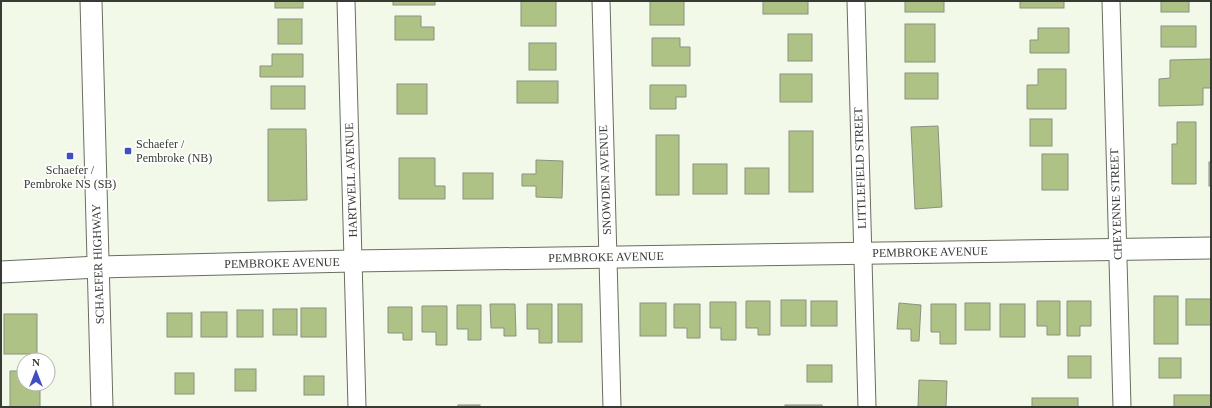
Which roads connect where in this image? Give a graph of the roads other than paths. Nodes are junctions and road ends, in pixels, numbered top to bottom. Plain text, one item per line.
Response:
1 (91, 1) edge
2 (346, 1) edge
3 (601, 1) edge
4 (856, 1) edge
5 (1110, 1) edge
6 (1211, 248) edge
7 (1117, 249) junction
8 (863, 254) junction
9 (608, 257) junction
10 (353, 262) junction
11 (98, 267) junction
12 (1, 272) edge
13 (102, 407) edge
14 (357, 407) edge
15 (612, 407) edge
16 (867, 407) edge
17 (1122, 407) edge

1 - 11 street, SCHAEFER HIGHWAY
2 - 10 street, HARTWELL AVENUE
3 - 9 street, SNOWDEN AVENUE
4 - 8 street, LITTLEFIELD STREET
5 - 7 street, CHEYENNE STREET
6 - 7 street, PEMBROKE AVENUE
7 - 8 street, PEMBROKE AVENUE
7 - 17 street, CHEYENNE STREET
8 - 9 street, PEMBROKE AVENUE
8 - 16 street, LITTLEFIELD STREET
9 - 10 street, PEMBROKE AVENUE
9 - 15 street, SNOWDEN AVENUE
10 - 11 street, PEMBROKE AVENUE
10 - 14 street, HARTWELL AVENUE
11 - 12 street, PEMBROKE AVENUE
11 - 13 street, SCHAEFER HIGHWAY

